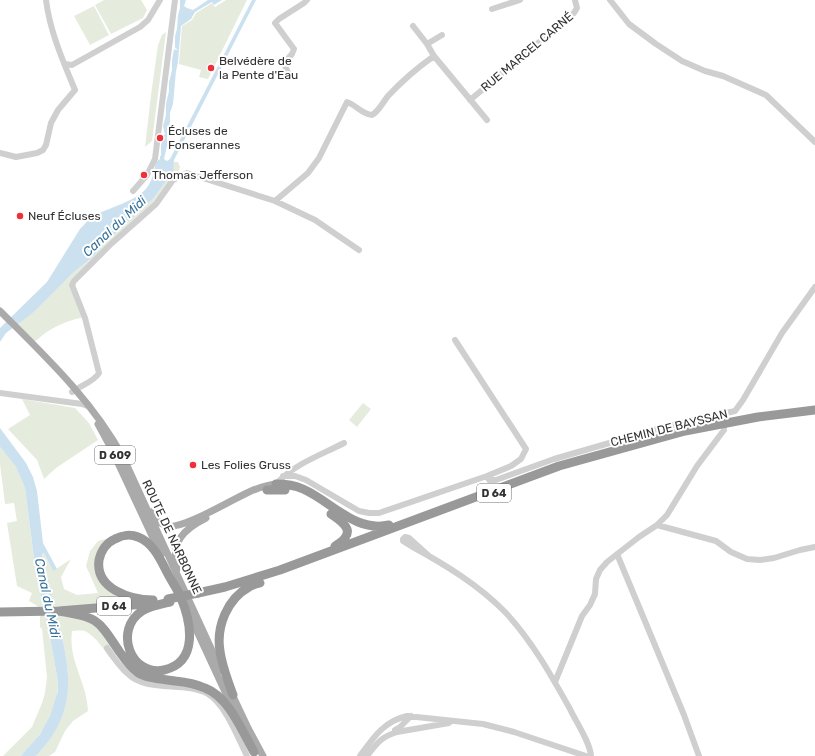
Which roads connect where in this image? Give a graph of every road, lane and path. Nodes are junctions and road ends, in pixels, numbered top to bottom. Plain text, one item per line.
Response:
1 (46, 0) edge
2 (160, 0) edge
3 (175, 0) edge
4 (307, 0) edge
5 (520, 0) edge
6 (575, 0) edge
7 (610, 0) edge
8 (492, 9) dead end
9 (413, 26) dead end
10 (442, 35) dead end
11 (428, 44) junction
12 (434, 56) junction
13 (65, 64) junction
14 (288, 73) dead end
15 (470, 100) junction
16 (486, 120) dead end
17 (815, 142) edge
18 (0, 153) edge
19 (133, 191) dead end
20 (275, 201) junction
21 (359, 250) dead end
22 (815, 287) edge
23 (1, 315) edge
24 (455, 340) dead end
25 (74, 391) junction
26 (0, 392) edge
27 (82, 404) junction
28 (92, 408) junction
29 (815, 410) edge
30 (724, 423) junction
31 (344, 443) dead end
32 (591, 457) junction
33 (131, 476) junction
34 (283, 476) junction
35 (487, 476) junction
36 (278, 486) junction
37 (267, 490) joint
38 (444, 508) junction
39 (657, 525) junction
40 (815, 547) edge
41 (617, 554) junction
42 (429, 556) dead end
43 (303, 566) junction
44 (280, 570) junction
45 (181, 585) junction
46 (199, 595) junction
47 (181, 598) junction
48 (153, 600) junction
49 (169, 600) junction
50 (58, 610) junction
51 (0, 611) edge
52 (107, 648) dead end
53 (555, 682) junction
54 (233, 695) junction
55 (411, 716) junction
56 (457, 722) junction
57 (383, 737) junction
58 (253, 755) edge
59 (263, 756) edge
60 (360, 756) edge
61 (367, 756) edge
62 (586, 756) edge
63 (591, 756) edge
64 (699, 756) edge

1 - 13 street
2 - 13 street
3 - 19 street
4 - 14 street
5 - 8 street
6 - 15 street, RUE MARCEL CARNÉ
7 - 17 street
9 - 11 street
10 - 11 street
11 - 12 street
12 - 15 street
12 - 20 street
13 - 18 street
15 - 16 street
20 - 21 street
20 - 25 street
22 - 35 street, CHEMIN DE BAYSSAN
23 - 25 main road, ROUTE DE NARBONNE / D 609
24 - 35 street
25 - 27 main road, ROUTE DE NARBONNE / D 609
25 - 28 main road, ROUTE DE NARBONNE / D 609
26 - 27 street
27 - 28 street
27 - 47 main road, ROUTE DE NARBONNE / D 609
28 - 33 main road, ROUTE DE NARBONNE / D 609
29 - 30 highway, D 64
30 - 32 highway, D 64
30 - 39 street
31 - 34 street
32 - 38 highway, D 64
32 - 43 highway, D 64
33 - 36 main road
33 - 45 main road, ROUTE DE NARBONNE / D 609
34 - 35 street
34 - 36 street
36 - 37 highway
36 - 38 highway
36 - 44 highway
37 - 45 main road
38 - 44 highway, D 64
39 - 40 street
39 - 41 street
41 - 53 street
41 - 64 street
42 - 53 street
43 - 46 highway, D 64
43 - 54 highway
44 - 46 highway, D 64
45 - 54 main road, ROUTE DE NARBONNE / D 609
46 - 49 highway, D 64, bridge
47 - 48 highway
47 - 49 highway
47 - 58 main road, ROUTE DE NARBONNE / D 609
48 - 49 highway, D 64
48 - 50 highway, D 64
49 - 50 highway, D 64
50 - 51 highway, D 64
50 - 58 highway
52 - 58 street
53 - 63 street
54 - 59 main road, ROUTE DE NARBONNE / D 609
55 - 56 street
55 - 57 street
55 - 60 street
56 - 57 street
56 - 62 street
57 - 61 street

